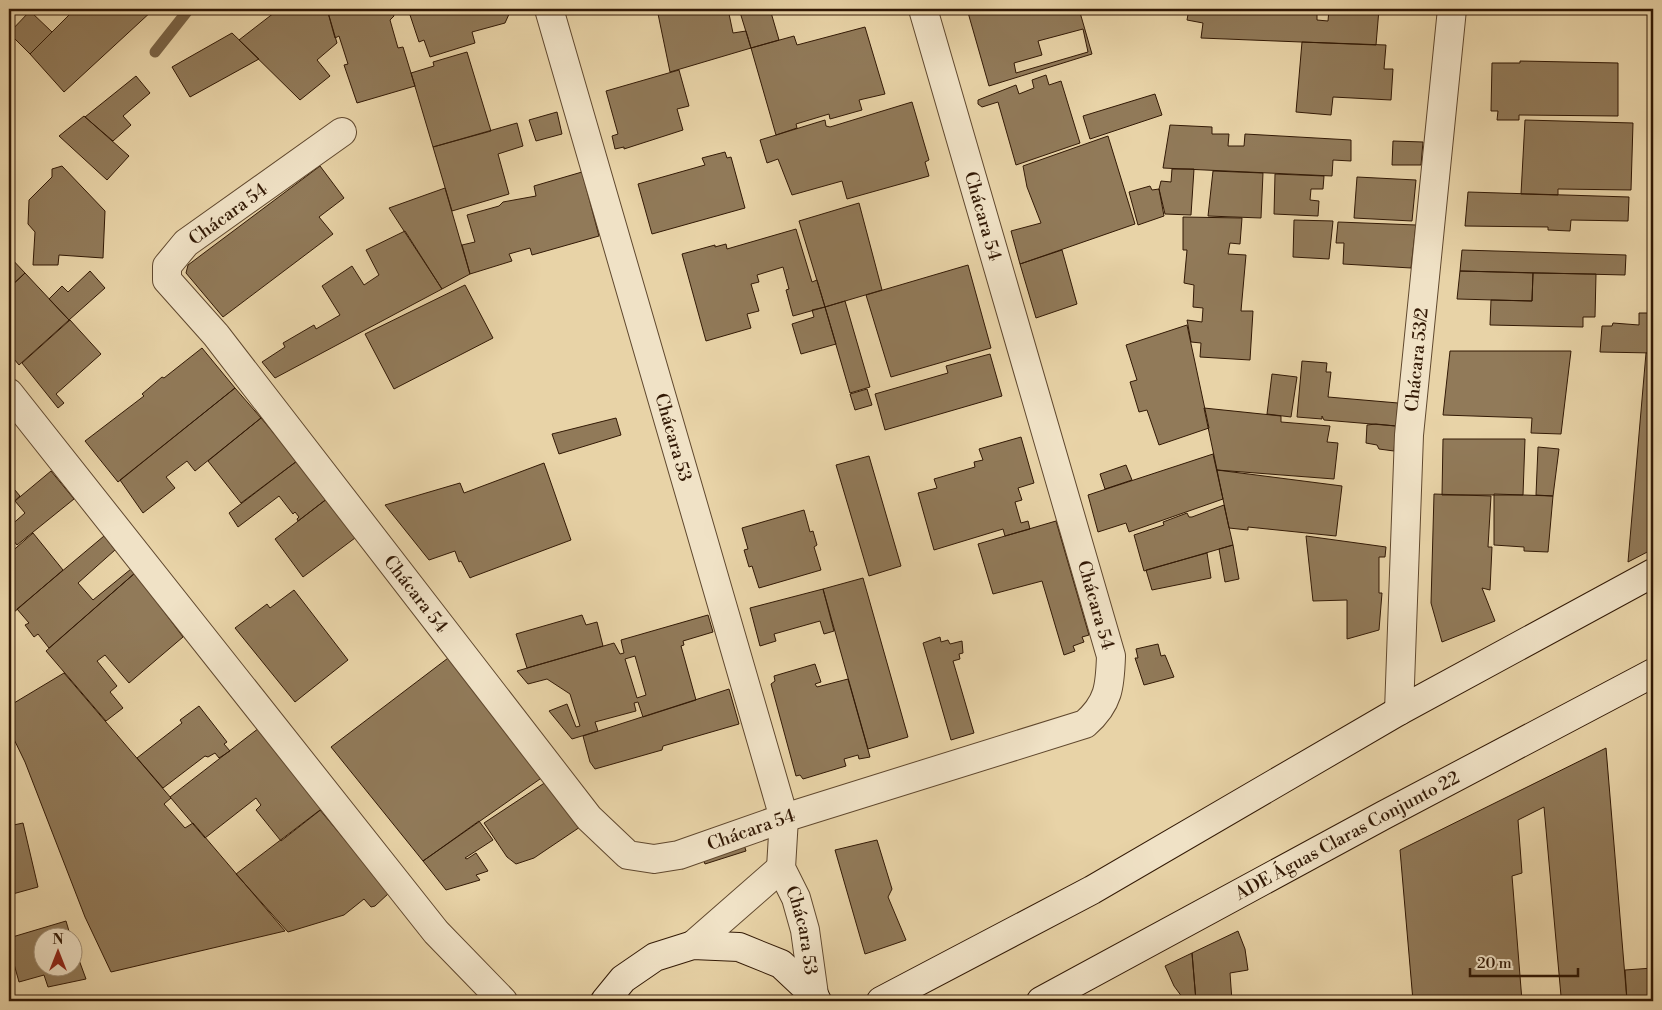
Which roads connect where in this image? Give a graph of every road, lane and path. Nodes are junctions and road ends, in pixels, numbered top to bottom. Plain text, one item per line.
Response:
1 (549, 9) edge
2 (923, 9) edge
3 (1452, 9) edge
4 (342, 132) dead end
5 (9, 393) edge
6 (1653, 573) edge
7 (1653, 673) edge
8 (1400, 711) junction
9 (784, 818) junction
10 (781, 868) junction
11 (693, 945) junction
12 (816, 998) edge
13 (502, 1001) edge
14 (605, 1001) edge
15 (881, 1001) edge
16 (1040, 1001) edge

1 - 9 street, Chácara 53
2 - 9 street, Chácara 54
3 - 8 street, Chácara 53/2
4 - 9 street, Chácara 54
5 - 13 street
6 - 8 street
7 - 16 street, ADE Águas Claras Conjunto 22
8 - 15 street
9 - 10 street, Chácara 53
10 - 11 street, Chácara 53
10 - 12 street, Chácara 53
11 - 12 street
11 - 14 street

